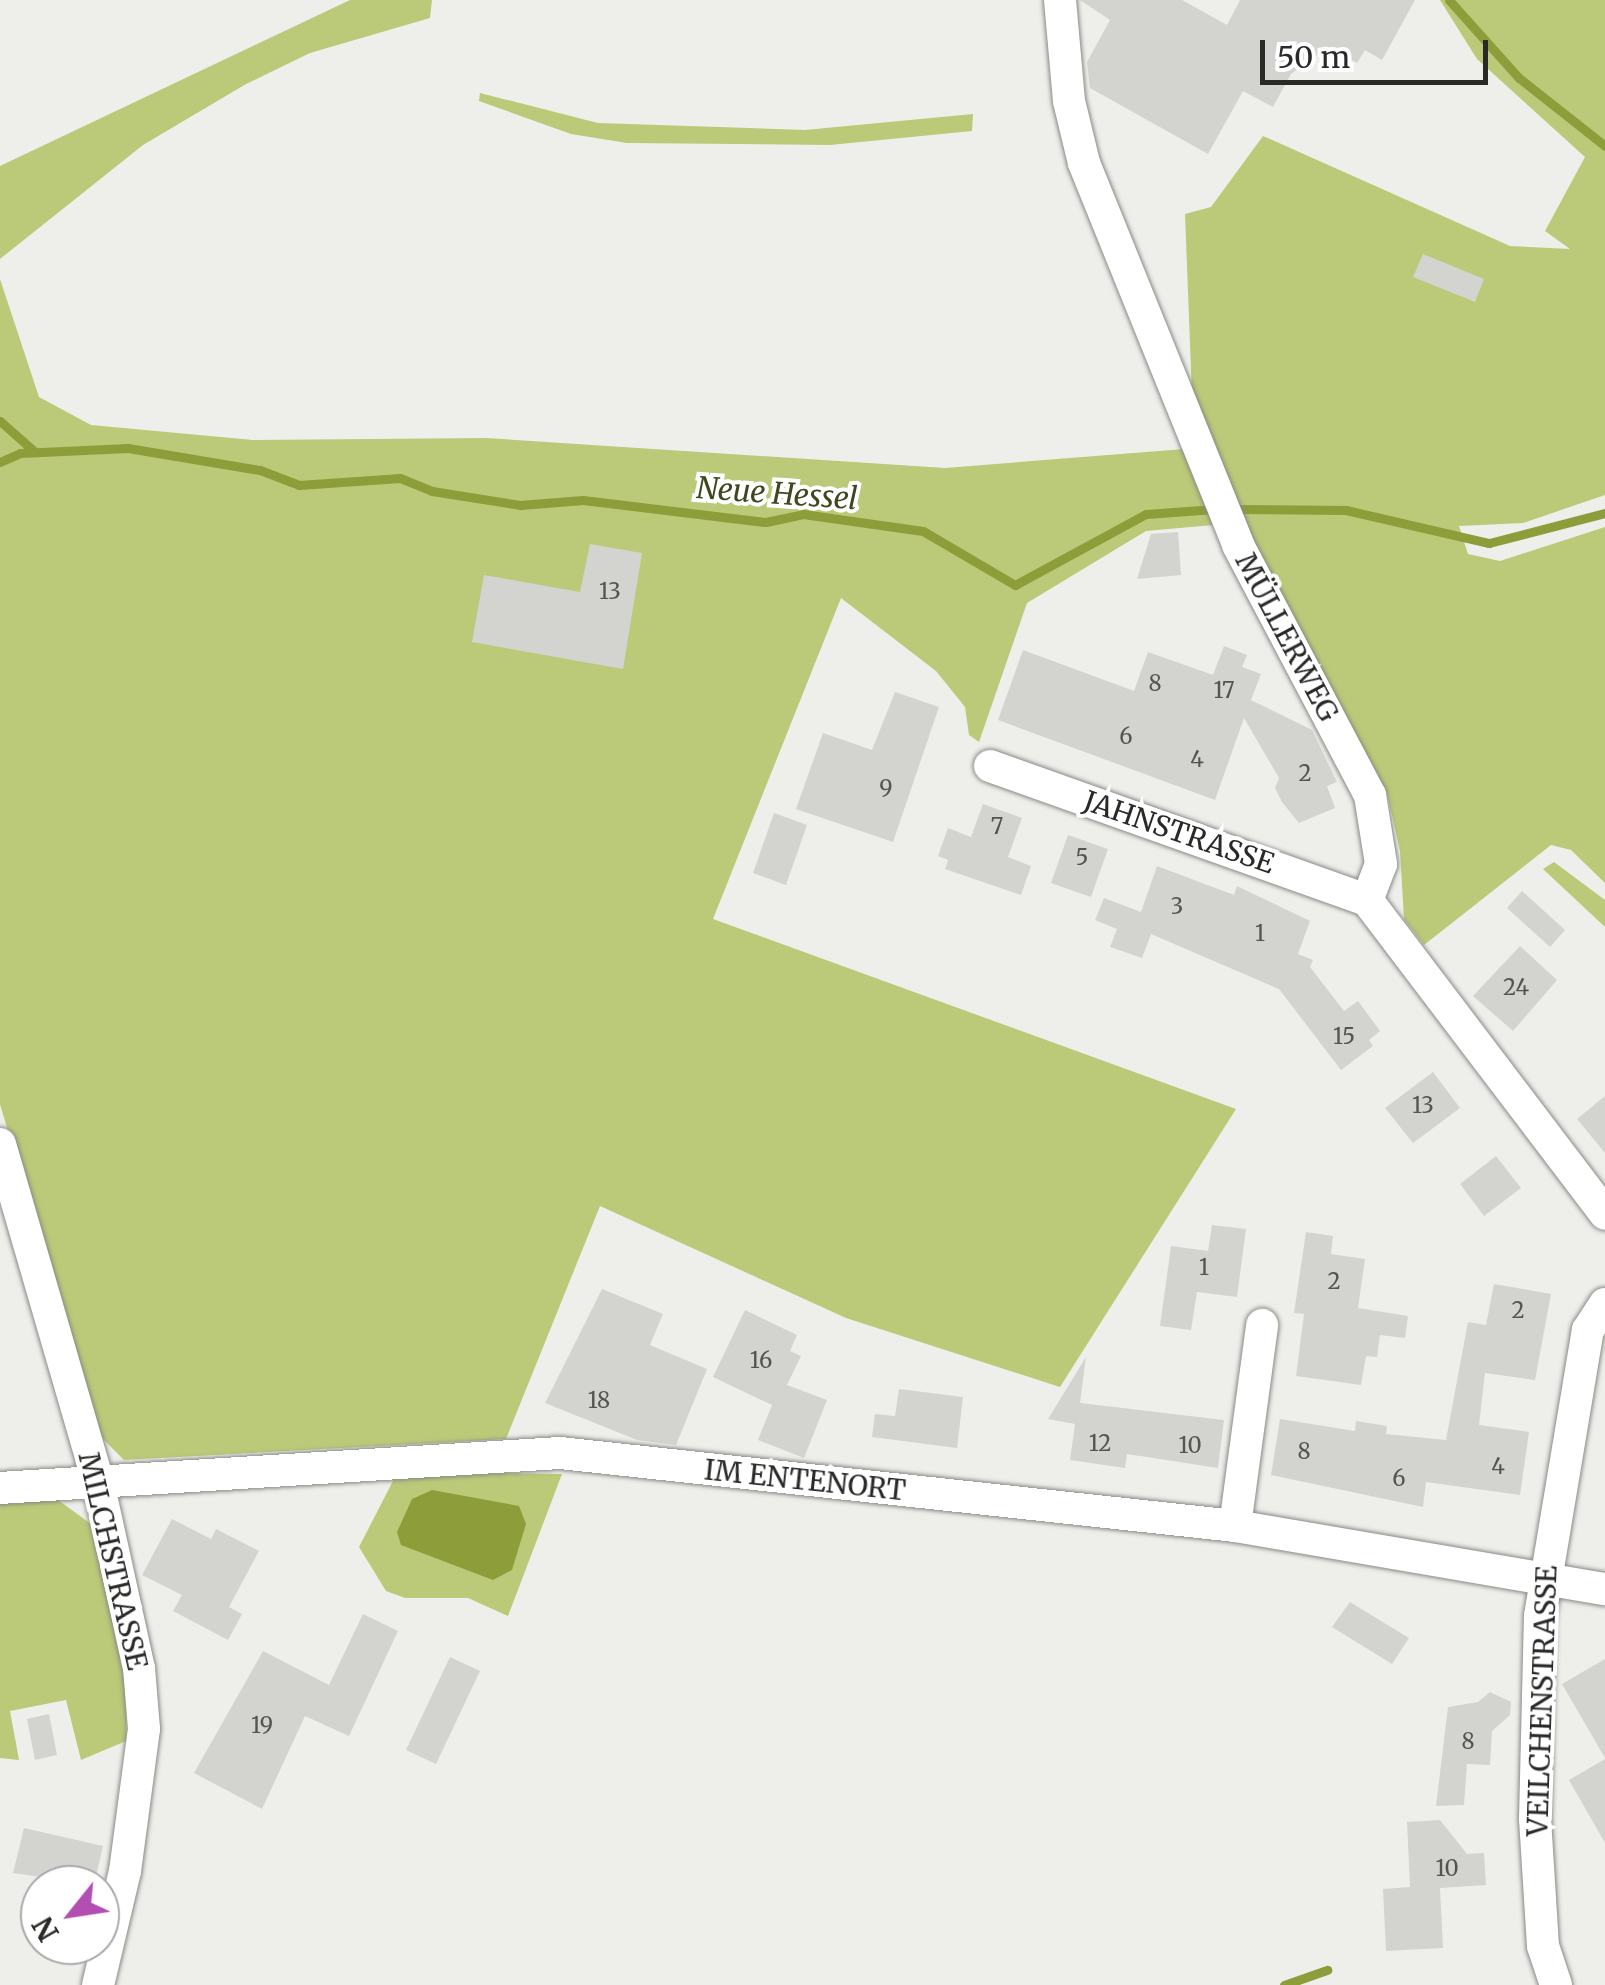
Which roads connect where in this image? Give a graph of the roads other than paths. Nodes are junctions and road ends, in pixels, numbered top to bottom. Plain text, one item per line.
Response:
1 (1060, 0) edge
2 (990, 766) dead end
3 (1367, 900) junction
4 (0, 1144) edge
5 (1605, 1214) edge
6 (1605, 1304) edge
7 (1262, 1325) dead end
8 (98, 1482) junction
9 (0, 1488) edge
10 (1235, 1526) junction
11 (1543, 1576) junction
12 (1605, 1589) edge
13 (98, 1985) edge
14 (1556, 1985) edge

1 - 3 street, MÜLLERWEG
2 - 3 street, JAHNSTRASSE
3 - 5 street
4 - 8 street, MILCHSTRASSE
6 - 11 street, VEILCHENSTRASSE
7 - 10 street
8 - 9 street, IM ENTENORT
8 - 10 street, IM ENTENORT
8 - 13 street, MILCHSTRASSE
10 - 11 street, IM ENTENORT
11 - 12 street, IM ENTENORT
11 - 14 street, VEILCHENSTRASSE

